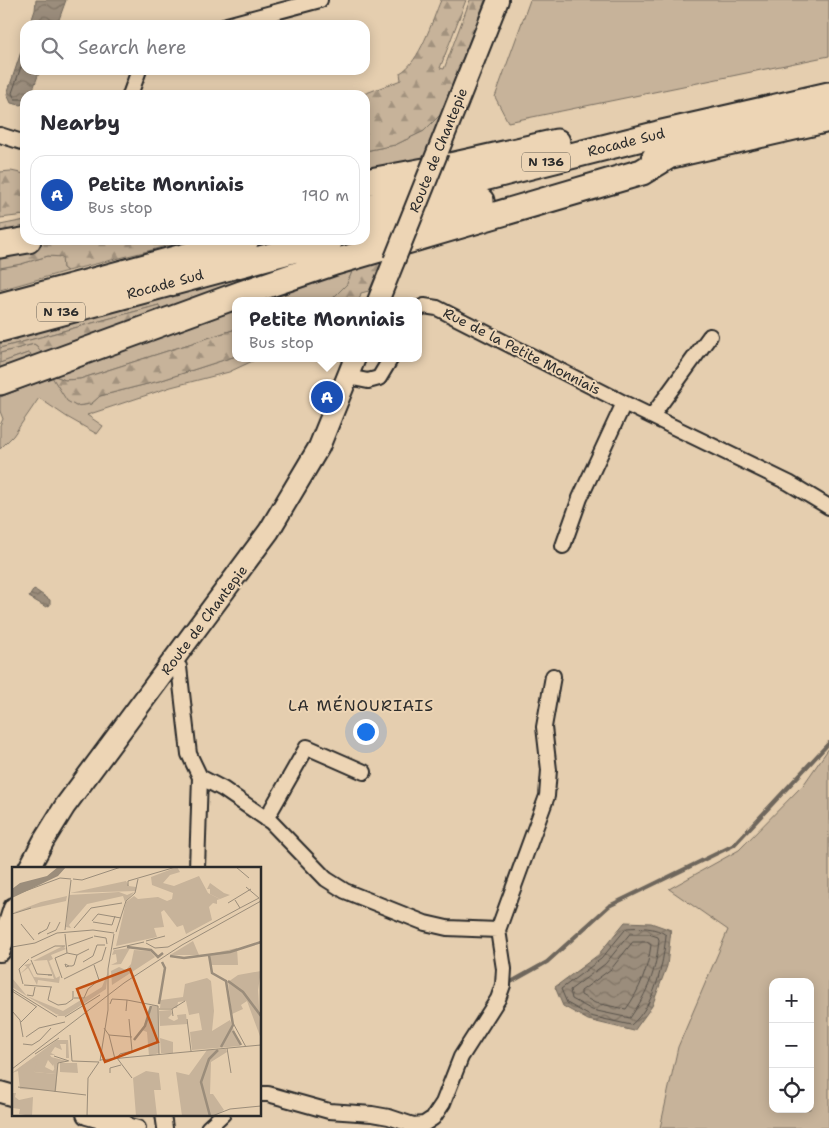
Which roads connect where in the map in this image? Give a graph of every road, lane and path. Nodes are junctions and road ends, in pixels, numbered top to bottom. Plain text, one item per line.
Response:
1 (320, 0) edge
2 (498, 0) edge
3 (246, 20) edge
4 (137, 75) edge
5 (132, 90) edge
6 (829, 95) edge
7 (727, 118) junction
8 (829, 119) edge
9 (0, 135) edge
10 (20, 141) edge
11 (670, 155) junction
12 (370, 181) edge
13 (370, 207) edge
14 (370, 230) edge
15 (20, 241) edge
16 (0, 245) edge
17 (227, 245) edge
18 (311, 245) edge
19 (237, 297) edge
20 (380, 297) edge
21 (232, 299) edge
22 (0, 306) edge
23 (422, 307) edge
24 (0, 329) edge
25 (710, 336) dead end
26 (354, 362) edge
27 (389, 362) edge
28 (348, 377) junction
29 (0, 382) edge
30 (624, 403) junction
31 (652, 416) junction
32 (829, 507) edge
33 (563, 546) dead end
34 (173, 662) junction
35 (554, 676) dead end
36 (364, 772) dead end
37 (200, 777) junction
38 (266, 819) junction
39 (30, 867) edge
40 (197, 867) edge
41 (12, 914) edge
42 (498, 930) junction
43 (0, 951) edge
44 (261, 1094) edge
45 (94, 1116) edge
46 (221, 1116) edge
47 (130, 1126) edge
48 (208, 1128) edge

1 - 3 street
2 - 20 street, Route de Chantepie, bridge
4 - 5 street
6 - 7 highway, Rocade Sud / N 136
7 - 12 highway
7 - 13 highway, Rocade Sud / N 136
8 - 11 highway, Rocade Sud / N 136
9 - 10 street
11 - 14 highway, Rocade Sud / N 136
11 - 19 highway
15 - 16 highway
17 - 22 highway, Rocade Sud / N 136
18 - 24 highway, Rocade Sud / N 136
21 - 29 highway
23 - 30 street, Rue de la Petite Monniais
25 - 31 street
26 - 28 street, Route de Chantepie
27 - 28 street
28 - 34 street, Route de Chantepie
30 - 31 street, Rue de la Petite Monniais
30 - 33 street
31 - 32 street, Rue de la Petite Monniais
34 - 37 street
34 - 39 street, Route de Chantepie
35 - 42 street
36 - 38 street
37 - 38 street
37 - 40 street
38 - 42 street
41 - 43 street
42 - 44 street
45 - 47 street
46 - 48 street

